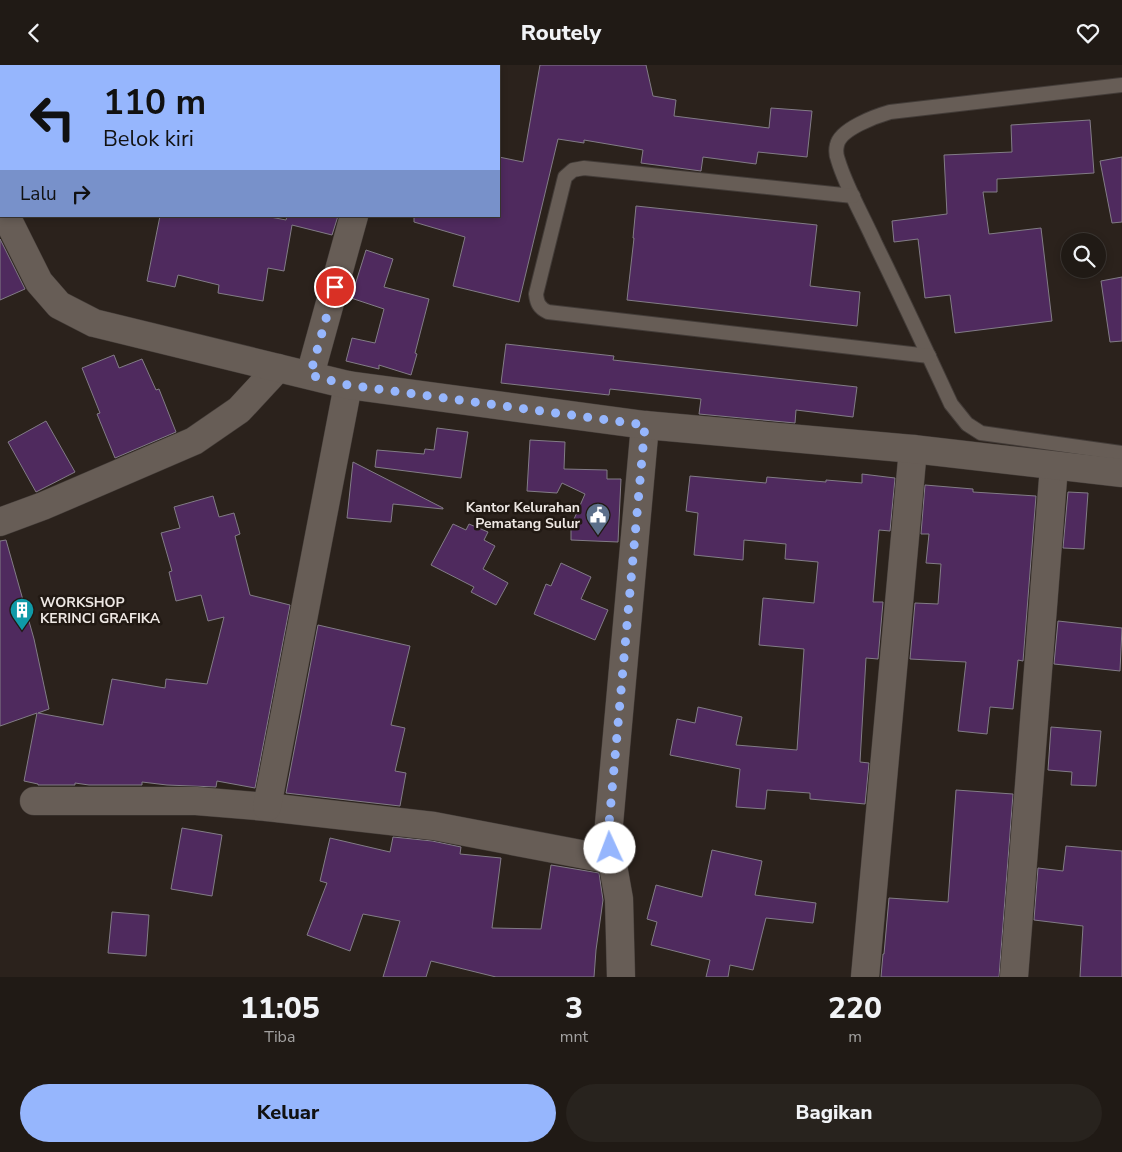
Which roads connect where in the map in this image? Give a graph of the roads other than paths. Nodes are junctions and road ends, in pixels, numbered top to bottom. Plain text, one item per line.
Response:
1 (1122, 85) edge
2 (853, 196) junction
3 (6, 217) edge
4 (354, 217) edge
5 (929, 356) junction
6 (278, 368) junction
7 (310, 375) junction
8 (348, 385) junction
9 (645, 425) junction
10 (913, 449) junction
11 (1122, 453) edge
12 (1054, 466) junction
13 (1122, 473) edge
14 (0, 522) edge
15 (34, 801) dead end
16 (266, 807) junction
17 (612, 861) junction
18 (621, 977) edge
19 (865, 977) edge
20 (1014, 977) edge

1 - 2 lane
2 - 5 lane
2 - 5 lane
3 - 6 street
4 - 7 street
5 - 11 lane
6 - 7 street
6 - 14 street
7 - 8 street
8 - 9 street
8 - 16 street
9 - 10 street
9 - 17 street
10 - 12 street
10 - 19 street
12 - 13 street
12 - 20 street
15 - 16 street
16 - 17 street
17 - 18 street

